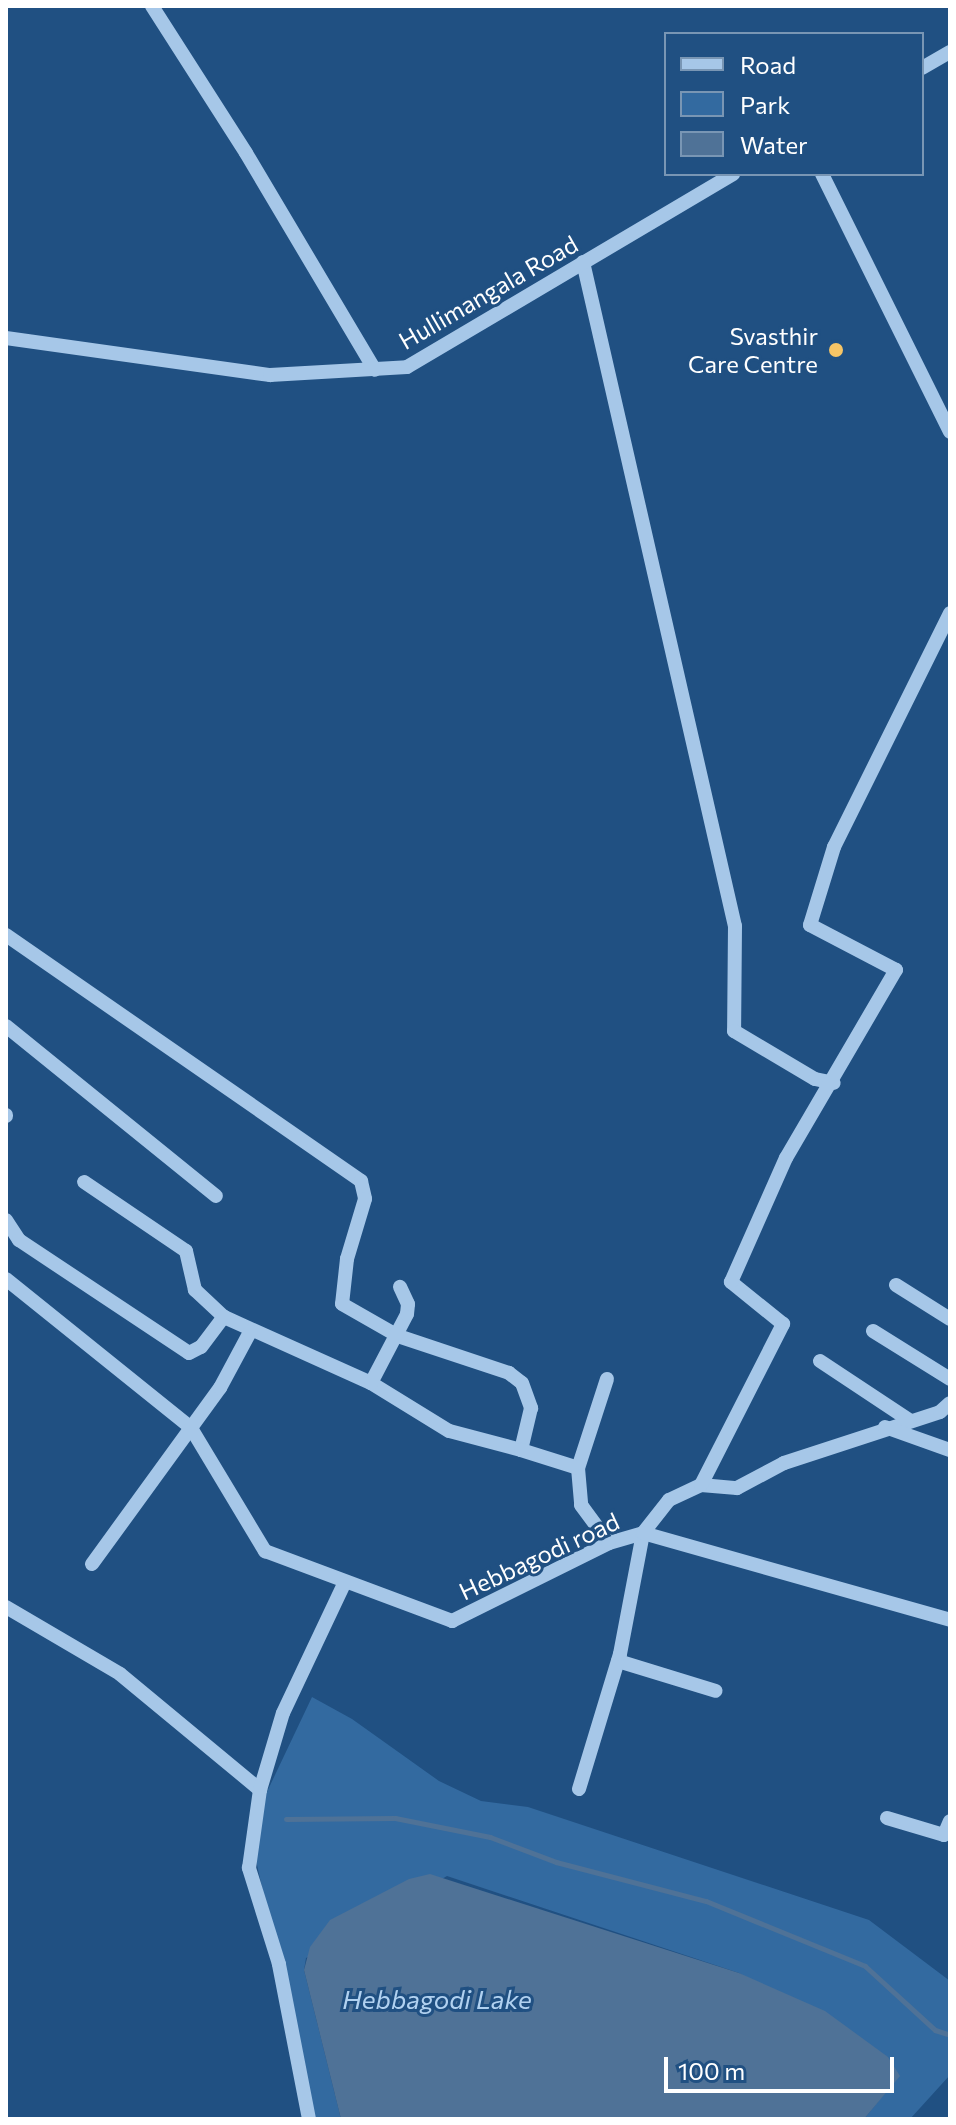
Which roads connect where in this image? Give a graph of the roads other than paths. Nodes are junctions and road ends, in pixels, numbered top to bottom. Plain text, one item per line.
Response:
1 (152, 6) edge
2 (950, 52) edge
3 (924, 67) edge
4 (730, 176) edge
5 (823, 176) edge
6 (583, 262) junction
7 (6, 338) edge
8 (375, 370) junction
9 (950, 432) edge
10 (950, 613) edge
11 (6, 935) edge
12 (6, 1026) edge
13 (834, 1083) junction
14 (84, 1182) dead end
15 (216, 1196) dead end
16 (6, 1220) edge
17 (6, 1279) edge
18 (896, 1285) dead end
19 (400, 1287) dead end
20 (224, 1317) junction
21 (950, 1319) edge
22 (873, 1331) dead end
23 (250, 1332) junction
24 (398, 1336) junction
25 (820, 1361) dead end
26 (607, 1379) dead end
27 (950, 1379) edge
28 (371, 1383) junction
29 (950, 1403) edge
30 (909, 1420) junction
31 (885, 1427) junction
32 (191, 1428) junction
33 (521, 1450) junction
34 (950, 1450) edge
35 (578, 1468) junction
36 (701, 1485) junction
37 (643, 1533) junction
38 (609, 1543) junction
39 (92, 1564) dead end
40 (344, 1584) junction
41 (6, 1607) edge
42 (950, 1620) edge
43 (618, 1661) junction
44 (716, 1691) dead end
45 (579, 1789) dead end
46 (260, 1790) junction
47 (887, 1818) dead end
48 (950, 1821) edge
49 (309, 2119) edge

1 - 8 street
2 - 3 street
4 - 6 street, Hullimangala Road
5 - 9 street
6 - 8 street, Hullimangala Road
6 - 13 street
7 - 8 street, Hullimangala Road
10 - 13 street
11 - 24 street
12 - 15 street
13 - 36 street
14 - 20 street
16 - 20 street
17 - 32 street, Hebbagodi road
18 - 21 street
19 - 24 street
20 - 23 street
22 - 27 street
23 - 28 street
23 - 32 street
24 - 28 street
24 - 33 street
25 - 30 street
26 - 35 street
28 - 33 street
29 - 30 street, Hebbagodi road
30 - 31 street, Hebbagodi road
31 - 34 street
31 - 36 street, Hebbagodi road
32 - 39 street
32 - 40 street, Hebbagodi road
33 - 35 street
35 - 38 street
36 - 37 street, Hebbagodi road
37 - 38 street, Hebbagodi road
37 - 42 street
37 - 43 street
38 - 40 street, Hebbagodi road
40 - 46 street
41 - 46 street
43 - 44 street
43 - 45 street
46 - 49 street
47 - 48 street

